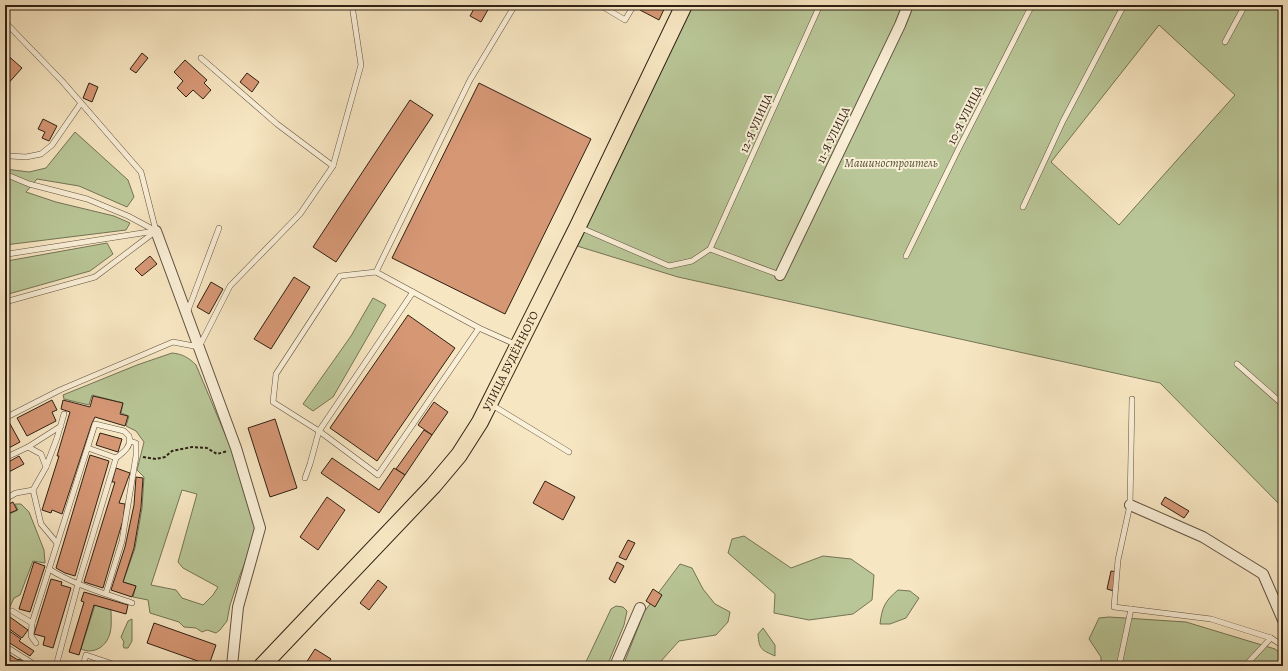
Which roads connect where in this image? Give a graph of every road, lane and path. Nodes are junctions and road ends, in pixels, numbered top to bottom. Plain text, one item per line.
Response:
1 (6, 5) edge
2 (352, 5) edge
3 (515, 5) edge
4 (600, 5) edge
5 (634, 5) edge
6 (684, 5) edge
7 (820, 5) edge
8 (908, 5) edge
9 (1032, 5) edge
10 (1124, 5) edge
11 (1245, 5) edge
12 (5, 12) edge
13 (5, 22) edge
14 (1225, 42) dead end
15 (201, 58) dead end
16 (81, 103) junction
17 (5, 154) edge
18 (333, 166) junction
19 (5, 174) edge
20 (1023, 208) dead end
21 (578, 226) junction
22 (219, 228) dead end
23 (156, 231) junction
24 (710, 249) junction
25 (5, 256) edge
26 (906, 256) dead end
27 (376, 272) junction
28 (780, 276) joint
29 (413, 292) junction
30 (5, 302) edge
31 (186, 314) junction
32 (479, 328) junction
33 (519, 346) junction
34 (199, 347) junction
35 (1236, 364) dead end
36 (1132, 399) dead end
37 (489, 403) junction
38 (1283, 408) edge
39 (64, 414) dead end
40 (5, 418) edge
41 (60, 426) junction
42 (319, 432) junction
43 (130, 441) junction
44 (28, 447) junction
45 (88, 448) junction
46 (236, 448) junction
47 (569, 452) dead end
48 (136, 456) junction
49 (5, 458) edge
50 (116, 458) junction
51 (46, 467) junction
52 (305, 478) dead end
53 (34, 490) junction
54 (5, 498) edge
55 (1130, 505) junction
56 (57, 544) junction
57 (49, 569) junction
58 (78, 584) junction
59 (106, 593) junction
60 (132, 603) dead end
61 (640, 608) dead end
62 (1131, 609) junction
63 (12, 611) dead end
64 (1283, 620) edge
65 (32, 623) junction
66 (1271, 638) junction
67 (36, 643) dead end
68 (5, 646) edge
69 (1283, 646) edge
70 (37, 666) edge
71 (56, 666) edge
72 (83, 666) edge
73 (119, 666) edge
74 (232, 666) edge
75 (262, 666) edge
76 (616, 666) edge
77 (1119, 666) edge
78 (1245, 666) edge

1 - 12 lane
2 - 18 lane
3 - 27 lane
4 - 5 lane
6 - 21 main road, УЛИЦА БУДЁННОГО
7 - 24 lane, 12-Я УЛИЦА
8 - 28 street, 11-Я УЛИЦА
9 - 26 lane, 10-Я УЛИЦА
10 - 20 lane
11 - 14 lane
13 - 16 lane
15 - 18 lane
16 - 17 lane
16 - 23 lane
18 - 34 lane
19 - 23 lane
21 - 24 lane
21 - 33 main road, УЛИЦА БУДЁННОГО
22 - 31 lane
23 - 25 lane
23 - 30 lane
23 - 31 street
24 - 28 lane
27 - 29 lane
27 - 42 lane
29 - 32 lane
29 - 42 lane
31 - 34 street
32 - 33 lane
32 - 42 lane
33 - 37 main road, УЛИЦА БУДЁННОГО
34 - 40 lane
34 - 46 street
35 - 38 lane
36 - 55 lane
37 - 47 lane
37 - 75 main road, УЛИЦА БУДЁННОГО
39 - 41 lane
41 - 44 lane
41 - 51 lane
42 - 52 lane
43 - 45 lane
43 - 48 lane
43 - 50 lane
44 - 49 lane
44 - 51 lane
45 - 50 lane
45 - 56 lane
46 - 48 path
46 - 74 street
48 - 59 lane
50 - 58 lane
51 - 53 lane
53 - 54 lane
53 - 56 lane
55 - 62 lane
55 - 64 street
56 - 57 lane
57 - 58 lane
57 - 65 lane
58 - 59 lane
58 - 71 lane
59 - 60 lane
61 - 76 street
62 - 66 lane
62 - 77 lane
63 - 65 lane
65 - 67 lane
66 - 69 lane
66 - 78 lane
68 - 70 lane
72 - 73 lane

